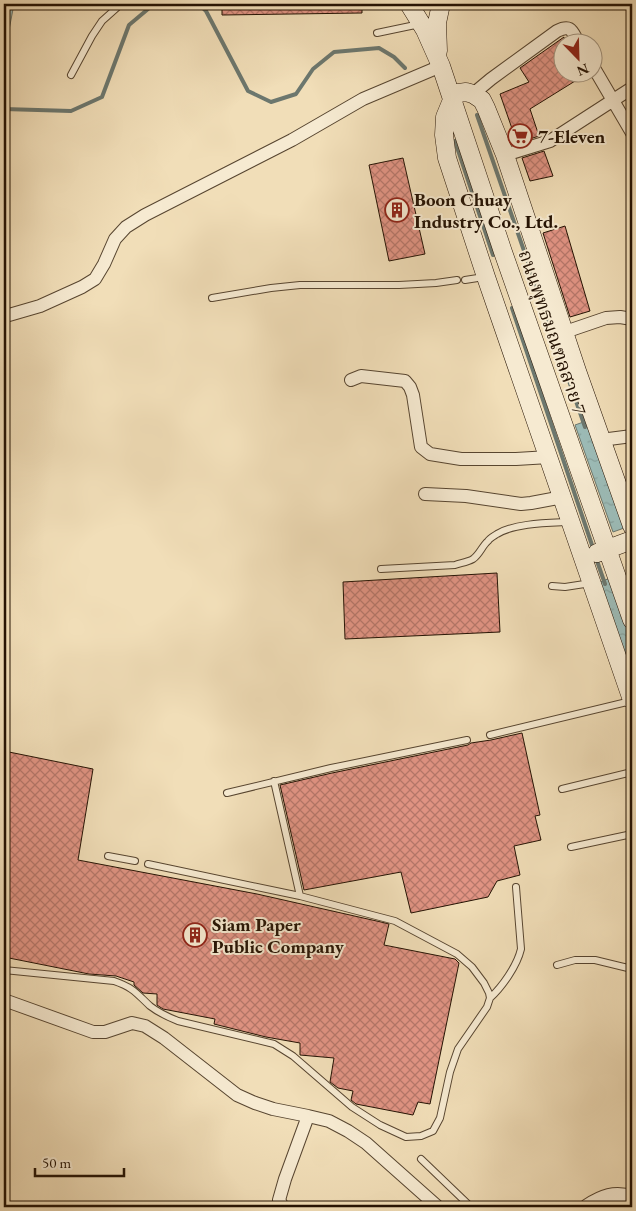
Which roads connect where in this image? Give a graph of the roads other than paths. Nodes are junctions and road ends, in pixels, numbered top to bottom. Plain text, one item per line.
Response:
1 (120, 4) edge
2 (409, 4) edge
3 (441, 4) edge
4 (421, 24) junction
5 (556, 32) edge
6 (573, 32) edge
7 (377, 33) dead end
8 (554, 33) edge
9 (440, 61) junction
10 (71, 75) dead end
11 (602, 82) edge
12 (632, 88) edge
13 (473, 94) junction
14 (451, 97) junction
15 (612, 100) junction
16 (632, 133) edge
17 (505, 155) junction
18 (457, 280) dead end
19 (464, 280) dead end
20 (513, 281) junction
21 (488, 283) junction
22 (212, 298) dead end
23 (9, 314) dead end
24 (632, 319) edge
25 (564, 332) junction
26 (351, 380) dead end
27 (632, 436) edge
28 (602, 440) junction
29 (549, 457) junction
30 (425, 494) dead end
31 (563, 497) junction
32 (571, 522) junction
33 (632, 526) edge
34 (632, 540) edge
35 (607, 550) junction
36 (584, 558) junction
37 (381, 569) dead end
38 (592, 583) junction
39 (552, 586) dead end
40 (632, 620) edge
41 (632, 700) edge
42 (490, 735) dead end
43 (467, 740) dead end
44 (632, 772) edge
45 (274, 782) junction
46 (562, 789) dead end
47 (227, 793) dead end
48 (632, 834) edge
49 (571, 847) dead end
50 (108, 856) dead end
51 (135, 861) dead end
52 (148, 864) dead end
53 (516, 887) dead end
54 (300, 896) junction
55 (556, 965) dead end
56 (632, 969) edge
57 (4, 970) edge
58 (490, 998) junction
59 (4, 1000) edge
60 (308, 1116) junction
61 (421, 1159) dead end
62 (632, 1198) edge
63 (283, 1207) edge
64 (438, 1207) edge
65 (471, 1207) edge
66 (588, 1207) edge

1 - 10 lane
2 - 4 main road, ถนนพุทธมณฑลสาย 7
3 - 9 main road, ถนนพุทธมณฑลสาย 7
4 - 7 lane
4 - 9 main road, ถนนพุทธมณฑลสาย 7
5 - 6 street
8 - 13 street
9 - 14 main road, ถนนพุทธมณฑลสาย 7
9 - 23 street
11 - 15 street
12 - 15 street
13 - 14 main road
13 - 17 main road
14 - 20 main road, ถนนพุทธมณฑลสาย 7
14 - 21 main road
15 - 16 street
15 - 17 street
17 - 25 main road
18 - 22 lane
19 - 21 lane
20 - 21 main road
20 - 35 main road, ถนนพุทธมณฑลสาย 7
21 - 29 main road
24 - 25 street
25 - 28 main road
26 - 29 street
27 - 28 street
28 - 33 main road
29 - 31 main road
30 - 31 street
31 - 32 main road
32 - 36 main road
32 - 37 lane
34 - 35 main road
35 - 36 main road
35 - 40 main road, ถนนพุทธมณฑลสาย 7
36 - 38 main road
38 - 39 lane
38 - 41 main road
41 - 42 lane
43 - 45 lane
44 - 46 lane
45 - 47 lane
45 - 54 lane
48 - 49 lane
50 - 51 lane
52 - 54 lane
53 - 58 lane
54 - 58 lane
55 - 56 lane
57 - 58 lane
59 - 60 street
60 - 63 street
60 - 64 street
61 - 65 lane
62 - 66 street

